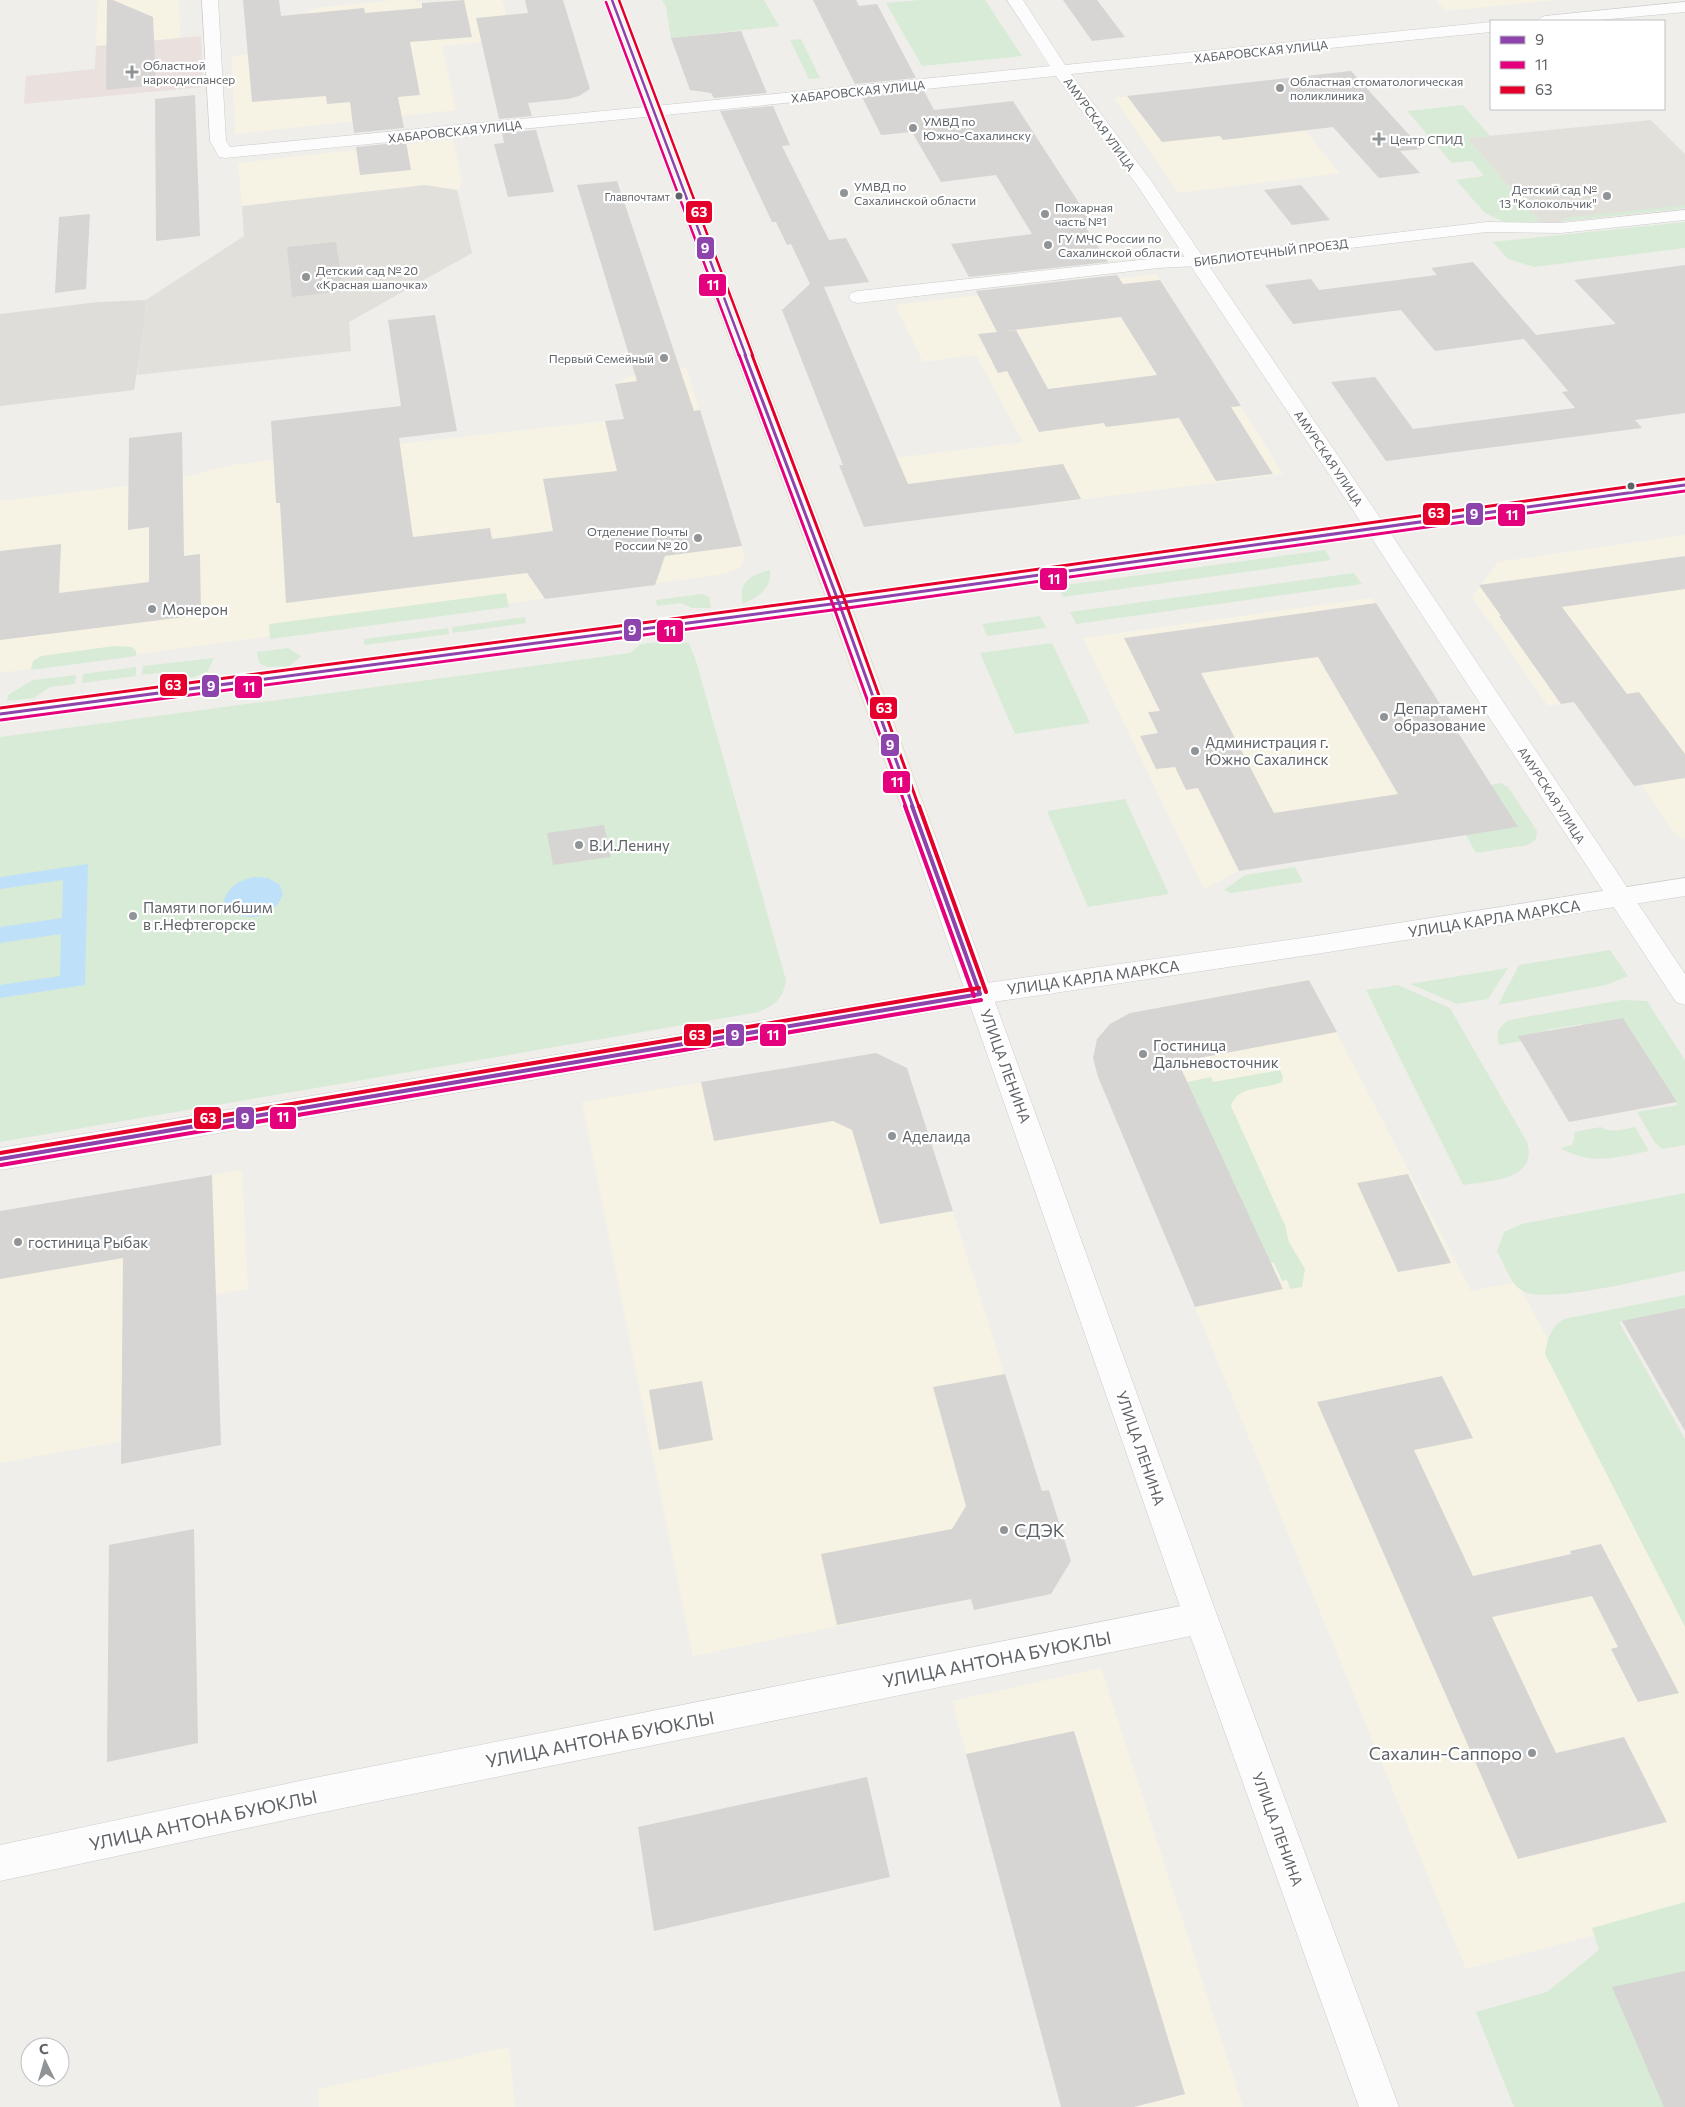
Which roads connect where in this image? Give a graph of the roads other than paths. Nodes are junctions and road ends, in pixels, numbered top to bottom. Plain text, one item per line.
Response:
1 (210, 0) edge
2 (612, 0) edge
3 (1015, 0) edge
4 (1685, 7) edge
5 (1555, 20) edge
6 (1490, 27) edge
7 (1061, 70) junction
8 (655, 111) junction
9 (1685, 215) edge
10 (1197, 262) junction
11 (858, 297) dead end
12 (1685, 485) edge
13 (1376, 528) junction
14 (839, 603) junction
15 (0, 714) edge
16 (923, 836) joint
17 (1685, 887) edge
18 (1620, 898) junction
19 (980, 994) junction
20 (1685, 995) edge
21 (0, 1159) edge
22 (1201, 1618) junction
23 (0, 1863) edge
24 (1379, 2107) edge

1 - 8 street, ХАБАРОВСКАЯ УЛИЦА
2 - 8 main road, УЛИЦА ЛЕНИНА
3 - 7 street, АМУРСКАЯ УЛИЦА
4 - 5 street
6 - 7 street, ХАБАРОВСКАЯ УЛИЦА
7 - 8 street, ХАБАРОВСКАЯ УЛИЦА
7 - 10 street, АМУРСКАЯ УЛИЦА
8 - 14 main road, УЛИЦА ЛЕНИНА
9 - 10 street, БИБЛИОТЕЧНЫЙ ПРОЕЗД
10 - 11 street, БИБЛИОТЕЧНЫЙ ПРОЕЗД
10 - 13 street, АМУРСКАЯ УЛИЦА
12 - 13 main road
13 - 14 main road
13 - 18 street, АМУРСКАЯ УЛИЦА
14 - 15 street
14 - 16 main road, УЛИЦА ЛЕНИНА
16 - 19 street, УЛИЦА ЛЕНИНА
17 - 18 street, УЛИЦА КАРЛА МАРКСА
18 - 19 street, УЛИЦА КАРЛА МАРКСА
18 - 20 street, АМУРСКАЯ УЛИЦА
19 - 21 street, УЛИЦА КАРЛА МАРКСА
19 - 22 street, УЛИЦА ЛЕНИНА
22 - 23 street, УЛИЦА АНТОНА БУЮКЛЫ
22 - 24 street, УЛИЦА ЛЕНИНА

